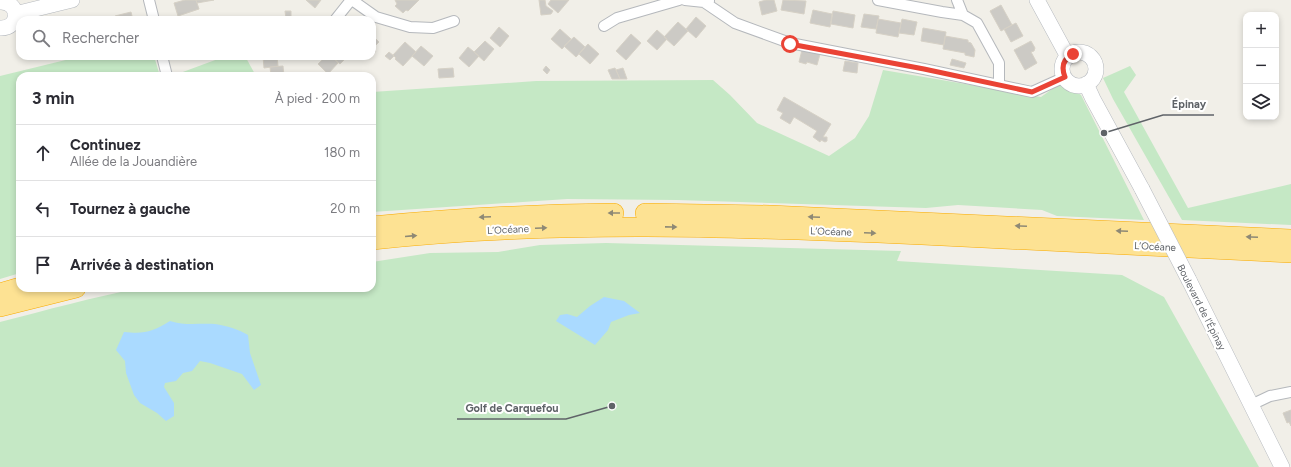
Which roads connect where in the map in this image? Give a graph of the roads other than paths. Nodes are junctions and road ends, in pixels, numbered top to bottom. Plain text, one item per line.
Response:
1 (72, 0) edge
2 (149, 0) edge
3 (351, 0) edge
4 (678, 0) edge
5 (685, 0) edge
6 (878, 0) edge
7 (957, 0) edge
8 (1037, 0) edge
9 (709, 1) edge
10 (0, 2) edge
11 (15, 14) junction
12 (964, 15) junction
13 (153, 16) edge
14 (338, 16) edge
15 (375, 16) edge
16 (376, 17) edge
17 (454, 21) dead end
18 (604, 26) dead end
19 (0, 28) edge
20 (1068, 57) junction
21 (163, 60) edge
22 (166, 72) edge
23 (1065, 77) junction
24 (1086, 84) junction
25 (1000, 85) junction
26 (376, 226) edge
27 (1291, 239) edge
28 (376, 240) edge
29 (1291, 253) edge
30 (16, 288) edge
31 (0, 292) edge
32 (60, 292) edge
33 (0, 307) edge
34 (1291, 392) edge
35 (1251, 405) junction
36 (1282, 467) edge

1 - 11 street
2 - 13 street
3 - 14 street
3 - 15 street
4 - 18 street
5 - 9 street
6 - 12 street
7 - 12 street
8 - 20 street
9 - 25 street
10 - 11 street
11 - 19 street
12 - 25 street
16 - 17 street
20 - 23 street
20 - 24 street
21 - 22 street
23 - 24 street
23 - 25 street
24 - 35 street, Boulevard de l'Épinay, bridge
27 -> 26 highway, L’Océane
28 -> 29 highway, L’Océane
30 - 31 highway
32 - 33 highway
34 - 35 street
35 - 36 street, Boulevard de l'Épinay

